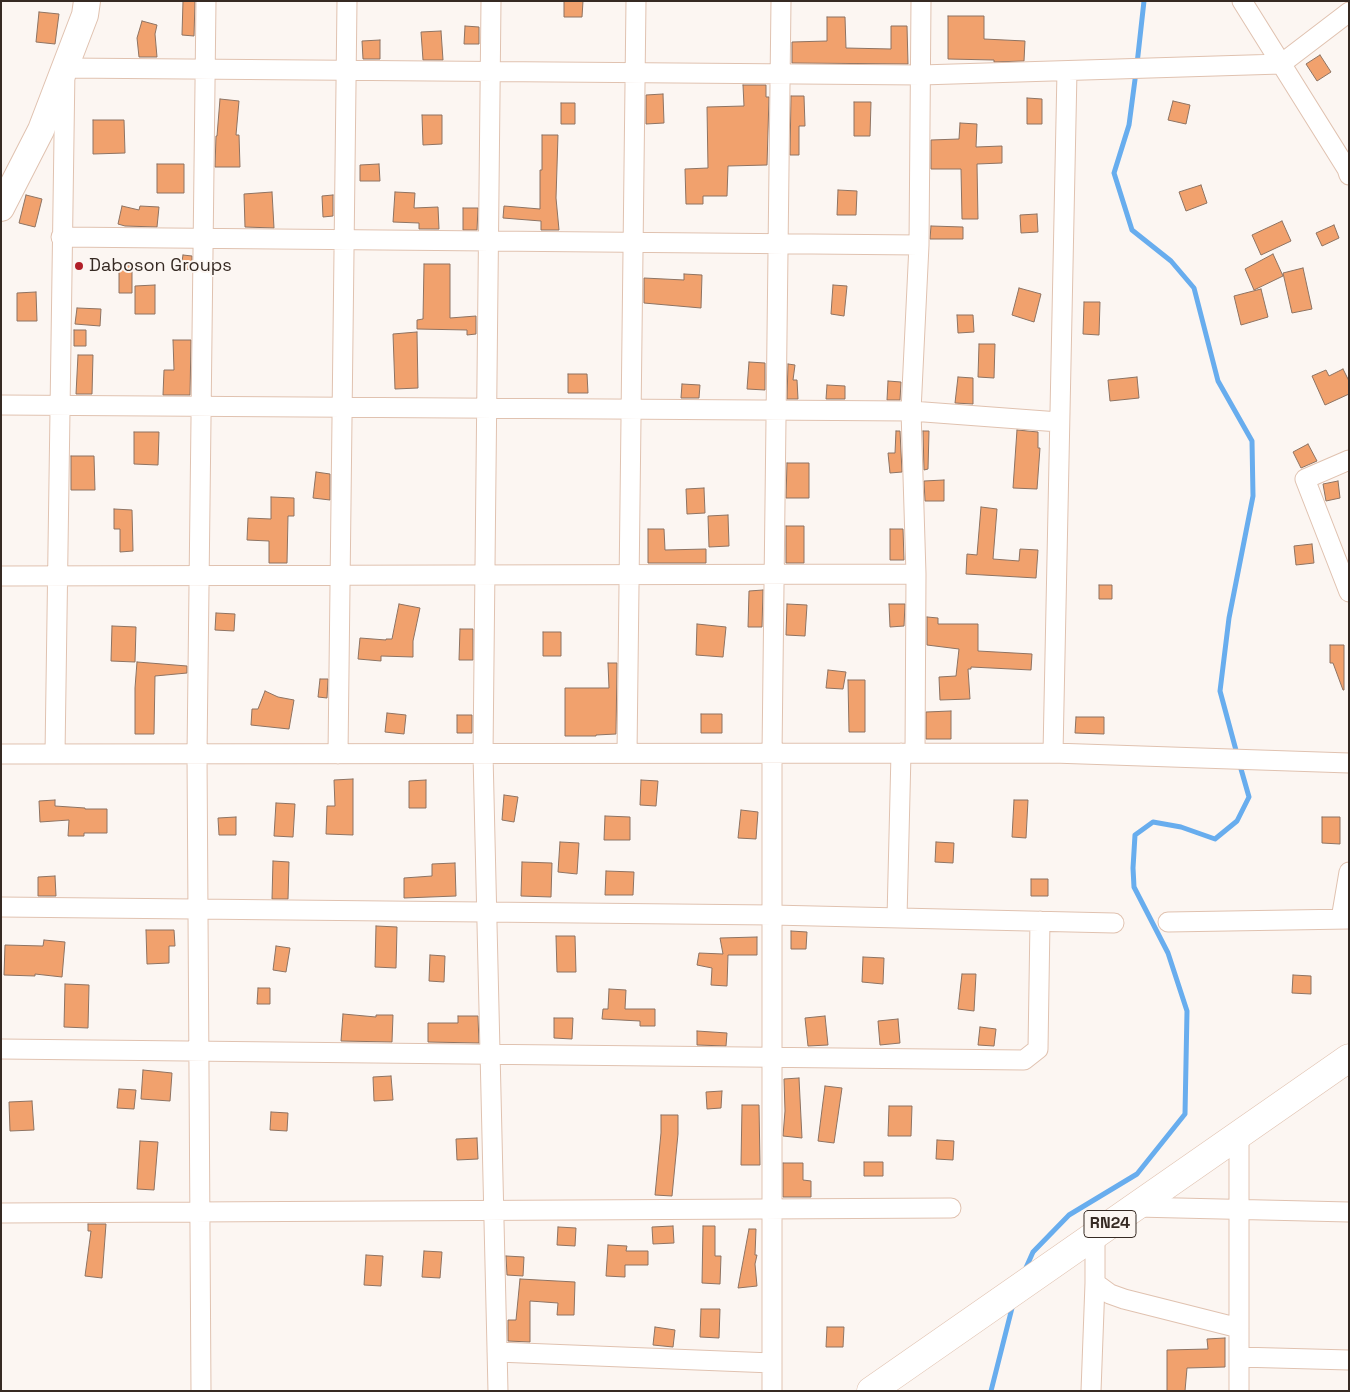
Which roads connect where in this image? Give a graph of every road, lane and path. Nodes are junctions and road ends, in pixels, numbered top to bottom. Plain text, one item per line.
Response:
1 (88, 1) edge
2 (206, 1) edge
3 (347, 1) edge
4 (492, 1) edge
5 (636, 1) edge
6 (781, 1) edge
7 (921, 1) edge
8 (1242, 1) edge
9 (1349, 12) edge
10 (1281, 64) junction
11 (65, 68) junction
12 (205, 68) junction
13 (346, 70) junction
14 (490, 71) junction
15 (1067, 71) junction
16 (635, 73) junction
17 (780, 74) junction
18 (921, 75) junction
19 (1348, 171) edge
20 (1, 208) edge
21 (61, 237) junction
22 (203, 239) junction
23 (344, 240) junction
24 (488, 241) junction
25 (633, 243) junction
26 (778, 244) junction
27 (919, 246) junction
28 (1, 405) edge
29 (60, 405) junction
30 (201, 406) junction
31 (342, 407) junction
32 (487, 408) junction
33 (631, 409) junction
34 (776, 410) junction
35 (911, 411) junction
36 (1059, 422) junction
37 (1349, 460) edge
38 (630, 574) junction
39 (774, 574) junction
40 (916, 574) junction
41 (199, 575) junction
42 (340, 575) junction
43 (485, 575) junction
44 (1, 576) edge
45 (58, 576) junction
46 (1349, 592) edge
47 (627, 753) junction
48 (772, 753) junction
49 (908, 753) junction
50 (1053, 753) junction
51 (1, 754) edge
52 (56, 754) junction
53 (197, 754) junction
54 (338, 754) junction
55 (483, 754) junction
56 (1349, 763) edge
57 (1349, 872) edge
58 (1, 907) edge
59 (197, 909) junction
60 (486, 912) junction
61 (772, 915) junction
62 (897, 918) junction
63 (1345, 919) edge
64 (1040, 921) junction
65 (1168, 922) dead end
66 (1114, 923) dead end
67 (1, 1049) edge
68 (199, 1051) junction
69 (490, 1054) junction
70 (772, 1058) junction
71 (1349, 1058) edge
72 (1238, 1135) junction
73 (1136, 1206) junction
74 (951, 1208) dead end
75 (772, 1209) junction
76 (1239, 1209) junction
77 (494, 1211) junction
78 (200, 1212) junction
79 (1349, 1212) edge
80 (1, 1213) edge
81 (1095, 1235) junction
82 (1095, 1283) junction
83 (1239, 1328) junction
84 (497, 1352) junction
85 (1239, 1357) junction
86 (1349, 1360) edge
87 (772, 1363) junction
88 (201, 1391) edge
89 (498, 1391) edge
90 (772, 1391) edge
91 (871, 1391) edge
92 (1091, 1391) edge
93 (1239, 1391) edge

1 - 11 street
2 - 12 street
3 - 13 street
4 - 14 street
5 - 16 street
6 - 17 street
7 - 18 street
8 - 10 street
9 - 10 street
10 - 15 street
10 - 19 street
11 - 12 street
11 - 20 street
11 - 21 street
12 - 13 street
12 - 22 street
13 - 14 street
13 - 23 street
14 - 16 street
14 - 24 street
15 - 18 street
15 - 36 street
16 - 17 street
16 - 25 street
17 - 18 street
17 - 26 street
18 - 27 street
21 - 22 street
21 - 29 street
22 - 23 street
22 - 30 street
23 - 24 street
23 - 31 street
24 - 25 street
24 - 32 street
25 - 26 street
25 - 33 street
26 - 27 street
26 - 34 street
27 - 35 street
28 - 29 street
29 - 30 street
29 - 45 street
30 - 31 street
30 - 41 street
31 - 32 street
31 - 42 street
32 - 33 street
32 - 43 street
33 - 34 street
33 - 38 street
34 - 35 street
34 - 39 street
35 - 36 street
35 - 40 street
36 - 50 street
37 - 46 street
38 - 39 street
38 - 43 street
38 - 47 street
39 - 40 street
39 - 48 street
40 - 49 street
41 - 42 street
41 - 45 street
41 - 53 street
42 - 43 street
42 - 54 street
43 - 55 street
44 - 45 street
45 - 52 street
47 - 48 street
47 - 55 street
48 - 49 street
48 - 61 street
49 - 50 street
49 - 62 street
50 - 56 street
51 - 52 street
52 - 53 street
53 - 54 street
53 - 59 street
54 - 55 street
55 - 60 street
57 - 63 street
58 - 59 street
59 - 60 street
59 - 68 street
60 - 61 street
60 - 69 street
61 - 62 street
61 - 70 street
62 - 64 street
63 - 65 street
64 - 66 street
64 - 70 street
67 - 68 street
68 - 69 street
68 - 78 street
69 - 70 street
69 - 77 street
70 - 75 street
71 - 72 main road, RN24
72 - 73 main road, RN24
72 - 76 street
73 - 76 street
73 - 81 main road, RN24
74 - 75 street
75 - 77 street
75 - 87 street
76 - 79 street
76 - 83 street
77 - 78 street
77 - 84 street
78 - 80 street
78 - 88 street
81 - 82 street
81 - 91 main road, RN24
82 - 83 street
82 - 92 street
83 - 85 street
84 - 87 street
84 - 89 street
85 - 86 street
85 - 93 street
87 - 90 street

